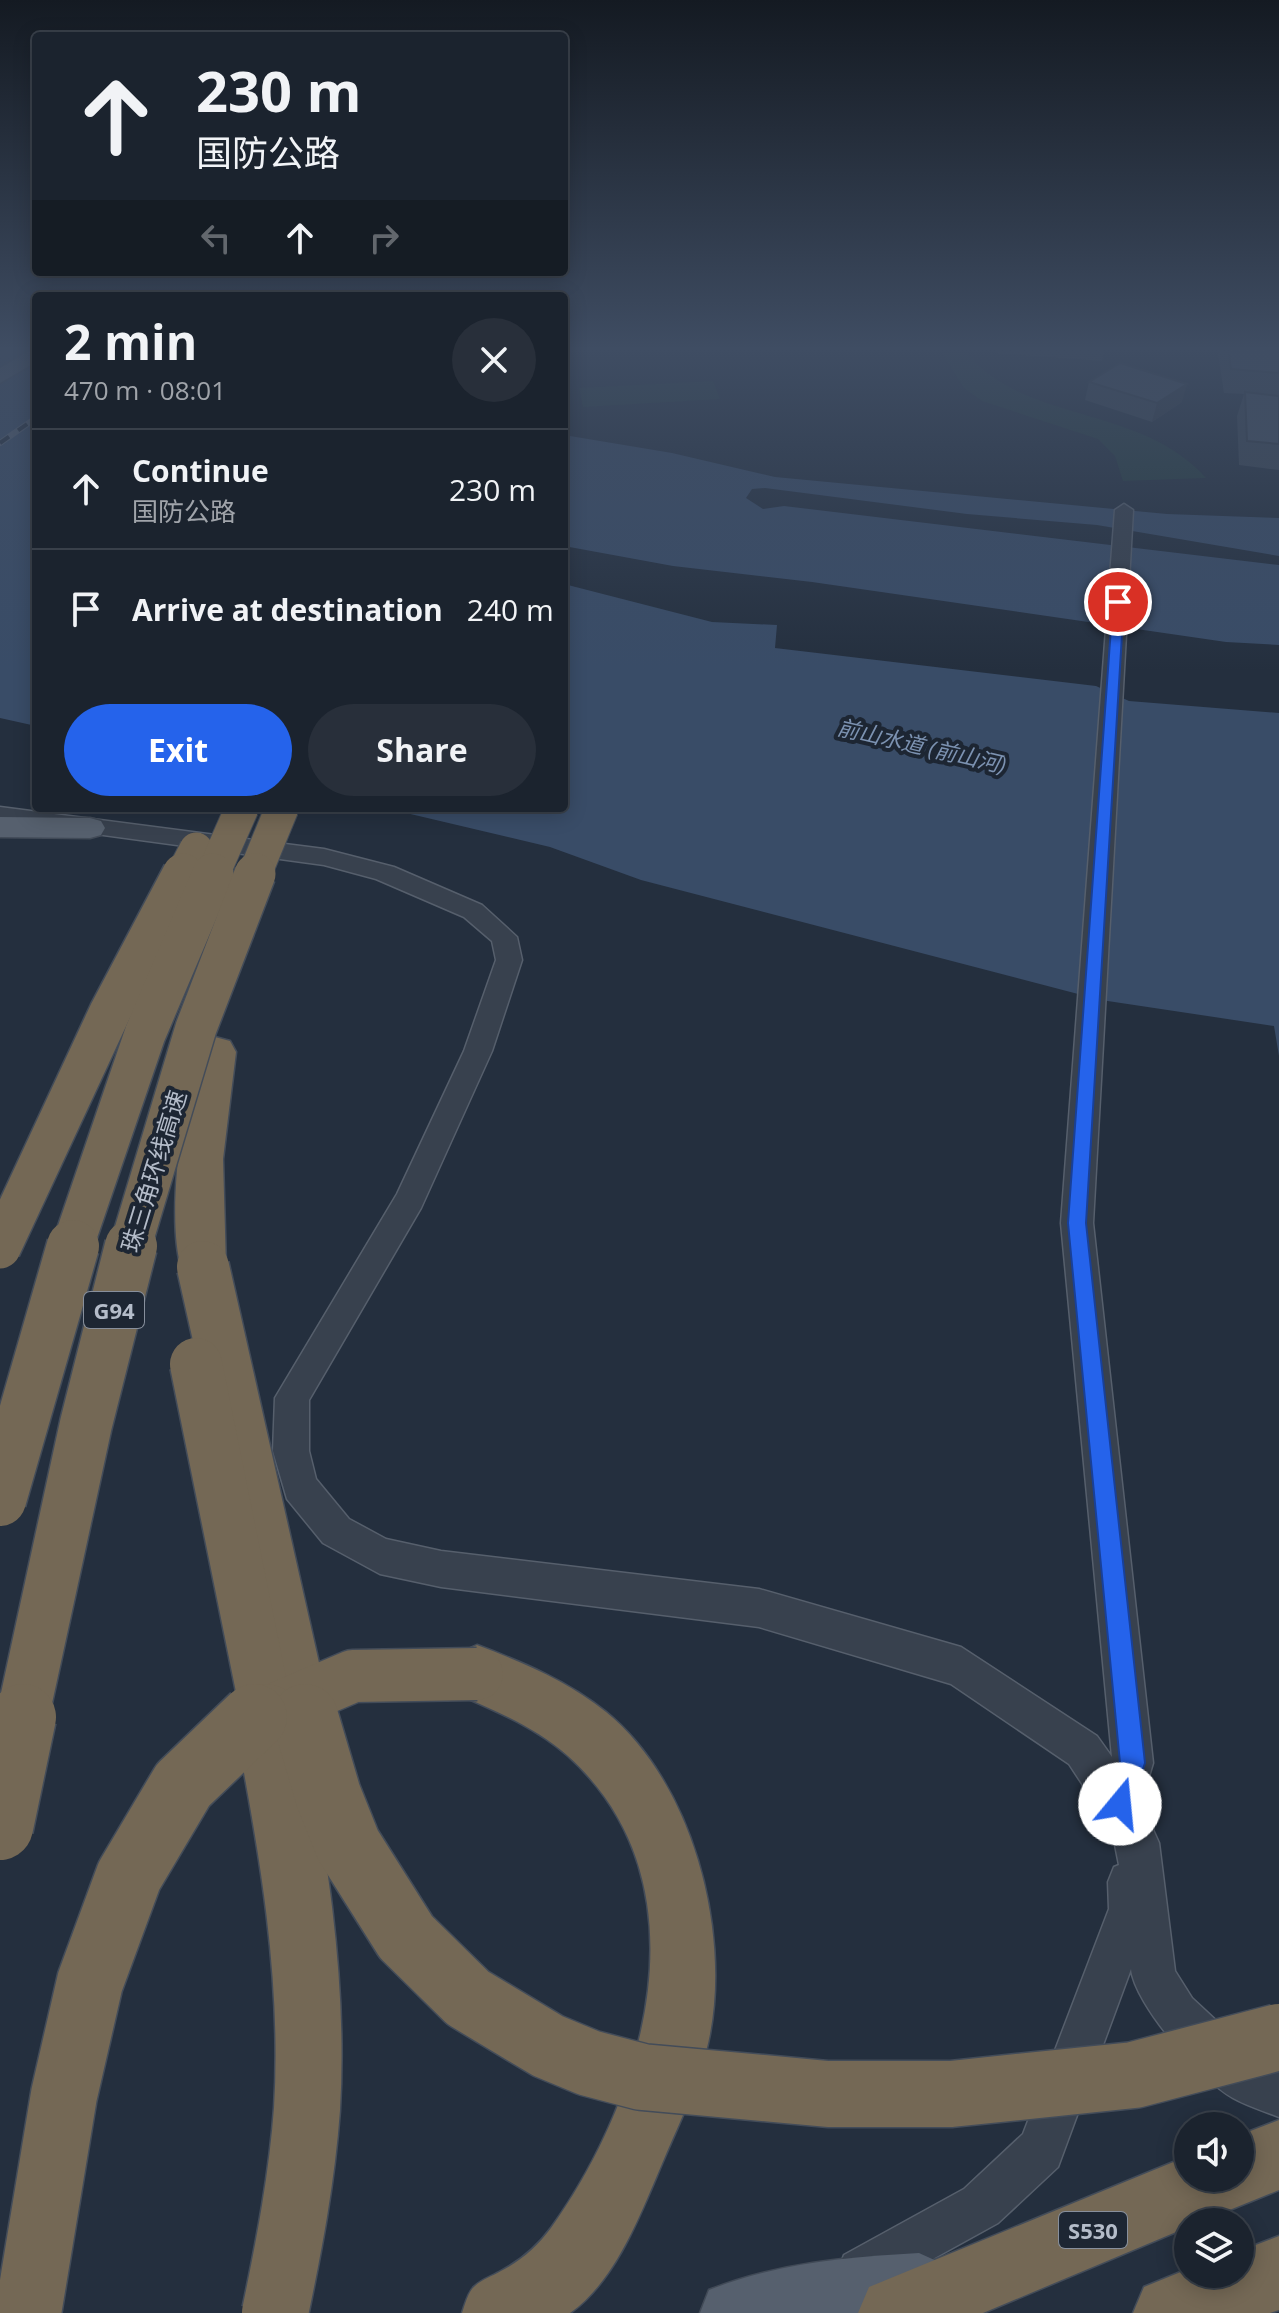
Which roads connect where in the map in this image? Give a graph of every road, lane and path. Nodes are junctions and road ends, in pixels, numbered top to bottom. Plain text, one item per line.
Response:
1 (1124, 510) dead end
2 (216, 812) edge
3 (240, 812) edge
4 (280, 812) edge
5 (296, 812) edge
6 (0, 814) edge
7 (0, 827) edge
8 (90, 828) junction
9 (215, 1052) junction
10 (103, 1157) junction
11 (0, 1248) edge
12 (0, 1415) edge
13 (0, 1500) edge
14 (1120, 1804) junction
15 (0, 1827) edge
16 (1279, 2037) edge
17 (1279, 2094) edge
18 (1279, 2155) edge
19 (1254, 2165) edge
20 (1186, 2192) edge
21 (1279, 2273) edge
22 (865, 2301) edge
23 (28, 2313) edge
24 (275, 2313) edge
25 (499, 2313) edge
26 (732, 2313) edge
27 (1170, 2313) edge

1 - 14 street
2 - 11 highway, bridge
3 - 10 highway, 珠三角环线高速 / G94, bridge
4 - 15 highway, 珠三角环线高速 / G94, bridge
5 - 9 highway
6 - 8 street
7 - 8 main road
8 - 14 street
9 - 16 highway, bridge
9 - 24 highway, bridge
10 - 12 highway, bridge
10 - 13 highway, 珠三角环线高速 / G94, bridge
14 - 17 street
14 - 22 street
18 - 19 highway
20 - 22 highway, S530
21 - 27 highway
22 - 26 main road
23 - 25 highway, bridge

